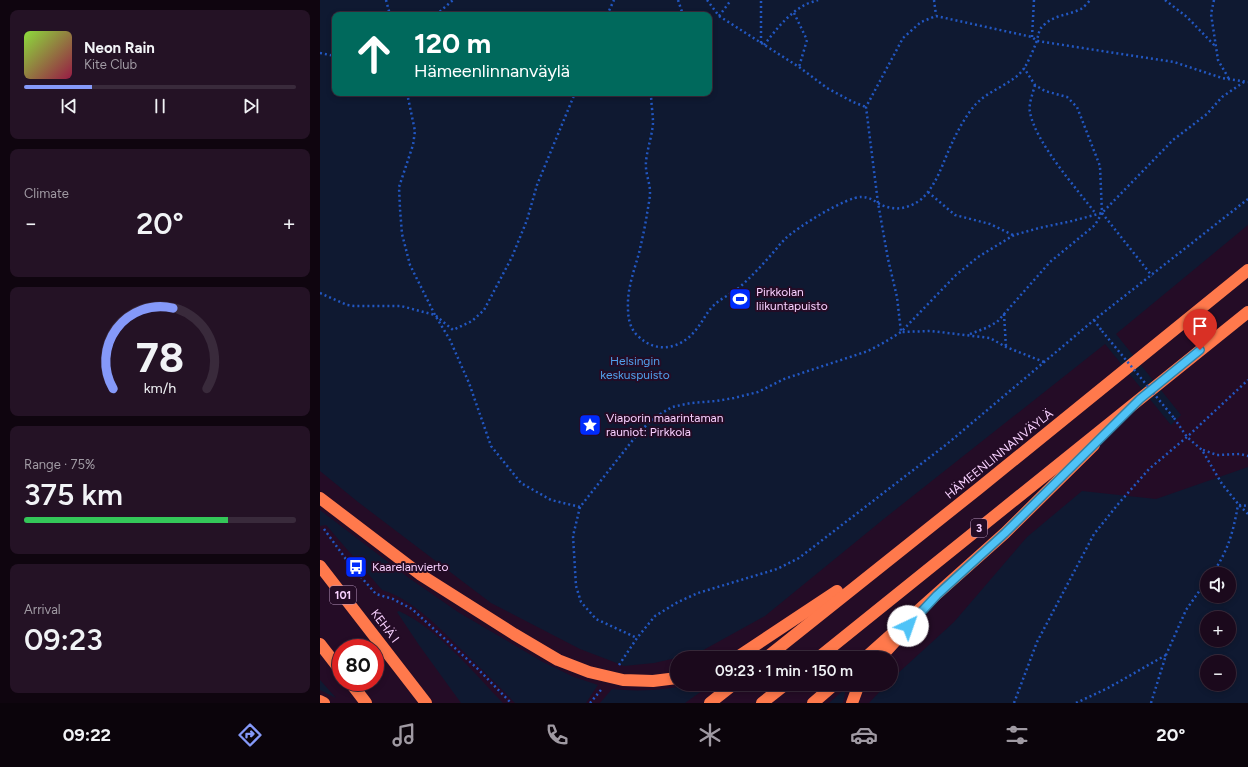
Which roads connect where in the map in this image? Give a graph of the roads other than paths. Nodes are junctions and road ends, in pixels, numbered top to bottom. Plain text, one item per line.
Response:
1 (1248, 270) edge
2 (1248, 312) edge
3 (1140, 399) junction
4 (320, 498) edge
5 (902, 549) junction
6 (320, 566) edge
7 (937, 595) junction
8 (320, 644) edge
9 (747, 651) edge
10 (775, 651) edge
11 (827, 651) edge
12 (873, 651) edge
13 (886, 651) edge
14 (332, 659) edge
15 (670, 679) edge
16 (357, 691) edge
17 (725, 691) edge
18 (777, 691) edge
19 (827, 691) edge
20 (856, 691) edge
21 (320, 702) edge
22 (324, 703) edge
23 (366, 703) edge
24 (426, 703) edge
25 (710, 703) edge
26 (762, 703) edge
27 (813, 703) edge
28 (852, 703) edge

1 - 5 highway, HÄMEENLINNANVÄYLÄ
2 - 3 highway, 3
3 - 7 highway
3 - 11 highway, 3
4 - 15 highway
5 - 9 highway
5 - 10 highway, HÄMEENLINNANVÄYLÄ
6 - 24 highway, KEHÄ I / 101
7 - 12 highway
7 - 13 highway
8 - 14 highway
16 - 23 highway
17 - 25 highway
18 - 26 highway
19 - 27 highway
20 - 28 highway
21 - 22 highway

